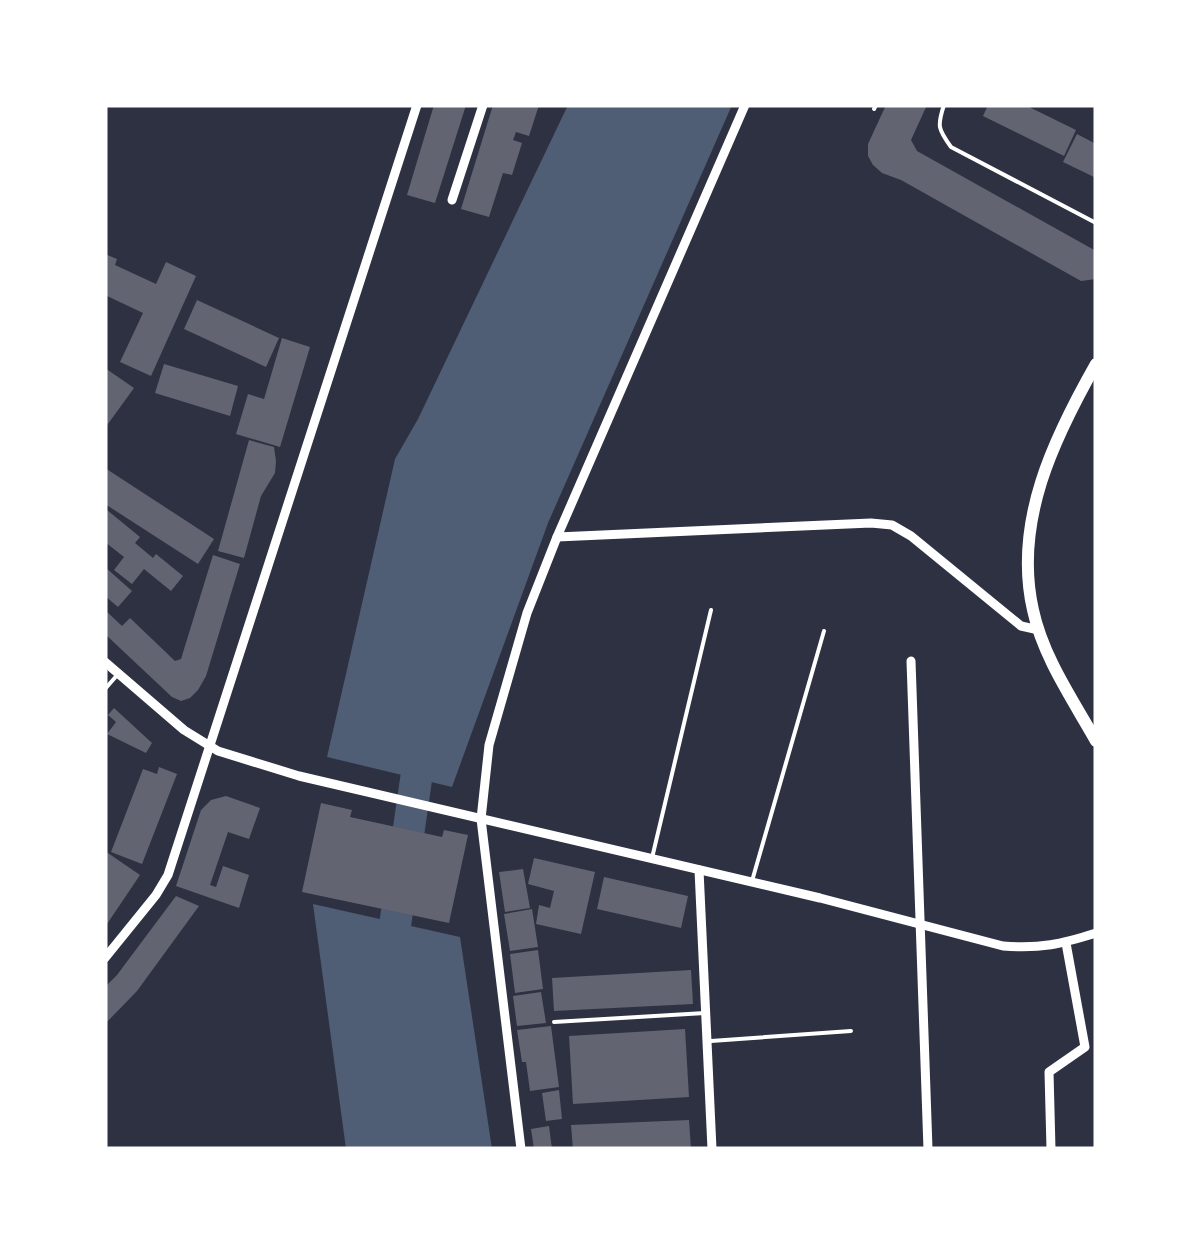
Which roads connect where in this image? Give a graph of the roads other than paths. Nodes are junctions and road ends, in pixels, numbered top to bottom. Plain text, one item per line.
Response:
1 (417, 105) edge
2 (483, 105) edge
3 (745, 105) edge
4 (944, 105) edge
5 (452, 200) dead end
6 (1096, 223) edge
7 (1096, 364) edge
8 (557, 537) junction
9 (711, 610) dead end
10 (1039, 630) junction
11 (824, 631) dead end
12 (911, 661) dead end
13 (105, 662) edge
14 (118, 674) junction
15 (105, 689) edge
16 (1096, 741) edge
17 (210, 746) junction
18 (481, 819) junction
19 (652, 859) junction
20 (699, 870) junction
21 (752, 883) junction
22 (918, 924) junction
23 (1096, 933) edge
24 (1066, 942) junction
25 (105, 958) edge
26 (705, 1013) junction
27 (554, 1022) dead end
28 (851, 1031) dead end
29 (707, 1042) junction
30 (520, 1149) edge
31 (712, 1149) edge
32 (928, 1149) edge
33 (1051, 1149) edge

1 - 17 street
2 - 5 street
3 - 8 street
4 - 6 lane
7 - 10 main road
8 - 10 street
8 - 18 street
9 - 19 lane
10 - 16 main road
11 - 21 lane
12 - 22 street
13 - 14 street
14 - 15 lane
14 - 17 street
17 - 18 street
17 - 25 street
18 - 19 street
18 - 30 street
19 - 20 street
20 - 21 street
20 - 26 street
21 - 22 street
22 - 24 street
22 - 32 street
23 - 24 street
24 - 33 street
26 - 27 lane
26 - 29 street
28 - 29 lane
29 - 31 street

